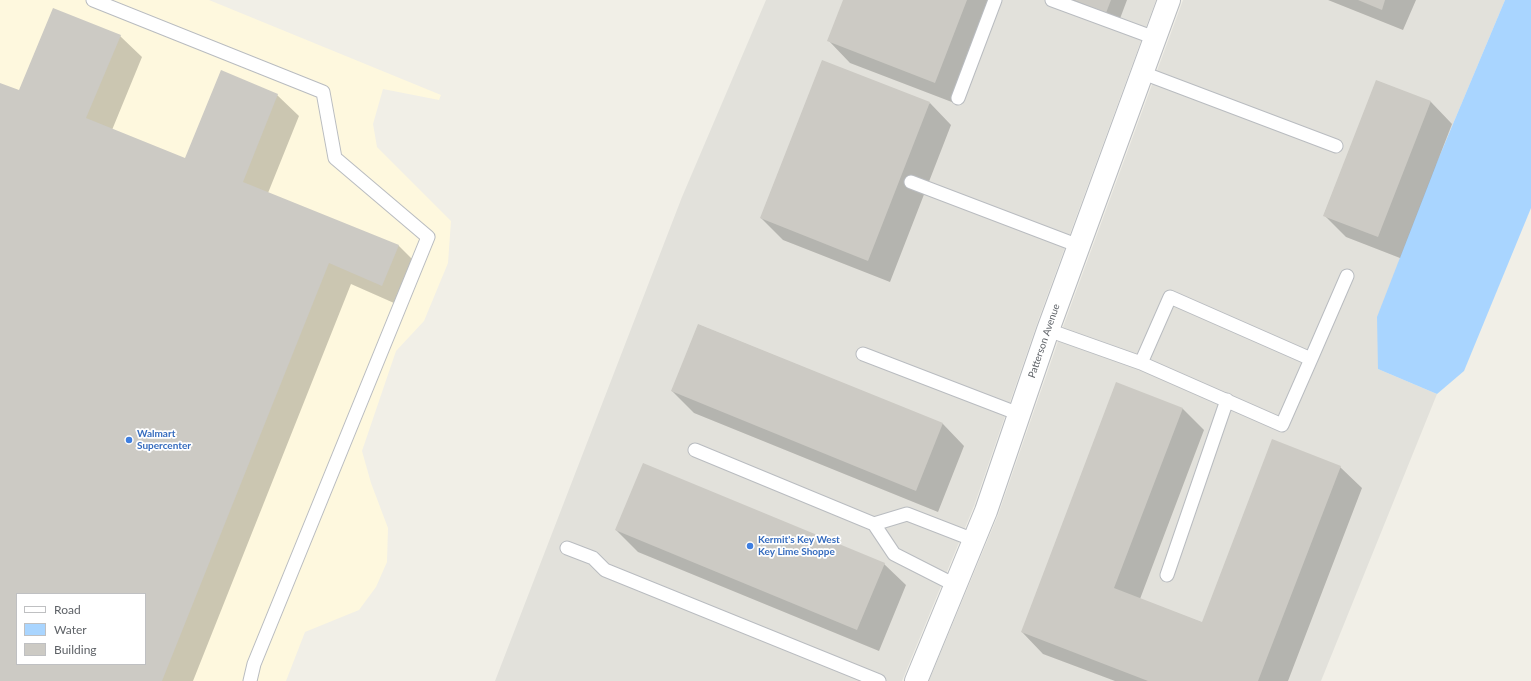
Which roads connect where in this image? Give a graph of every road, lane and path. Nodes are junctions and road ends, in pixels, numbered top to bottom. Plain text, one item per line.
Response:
1 (93, 0) edge
2 (995, 0) edge
3 (1052, 0) edge
4 (1169, 0) edge
5 (1155, 38) junction
6 (1142, 73) junction
7 (958, 98) dead end
8 (1336, 146) dead end
9 (911, 182) dead end
10 (1079, 246) junction
11 (1347, 276) dead end
12 (1048, 330) junction
13 (863, 354) dead end
14 (1311, 359) junction
15 (1141, 363) junction
16 (1227, 400) junction
17 (1019, 414) junction
18 (695, 450) dead end
19 (874, 524) junction
20 (974, 540) junction
21 (567, 548) dead end
22 (1167, 575) dead end
23 (955, 585) junction
24 (250, 681) edge
25 (879, 681) edge
26 (916, 681) edge

1 - 24 lane
2 - 7 lane
3 - 5 lane
4 - 5 street, Patterson Avenue
5 - 6 street, Patterson Avenue
6 - 8 lane
6 - 10 street, Patterson Avenue
9 - 10 lane
10 - 12 street, Patterson Avenue
11 - 14 lane
12 - 15 lane
12 - 17 street, Patterson Avenue
13 - 17 lane
14 - 15 lane
14 - 16 lane
15 - 16 lane
16 - 22 lane
17 - 20 street, Patterson Avenue
18 - 19 lane
19 - 20 lane
19 - 23 lane
20 - 23 street, Patterson Avenue
21 - 25 lane
23 - 26 street, Patterson Avenue

